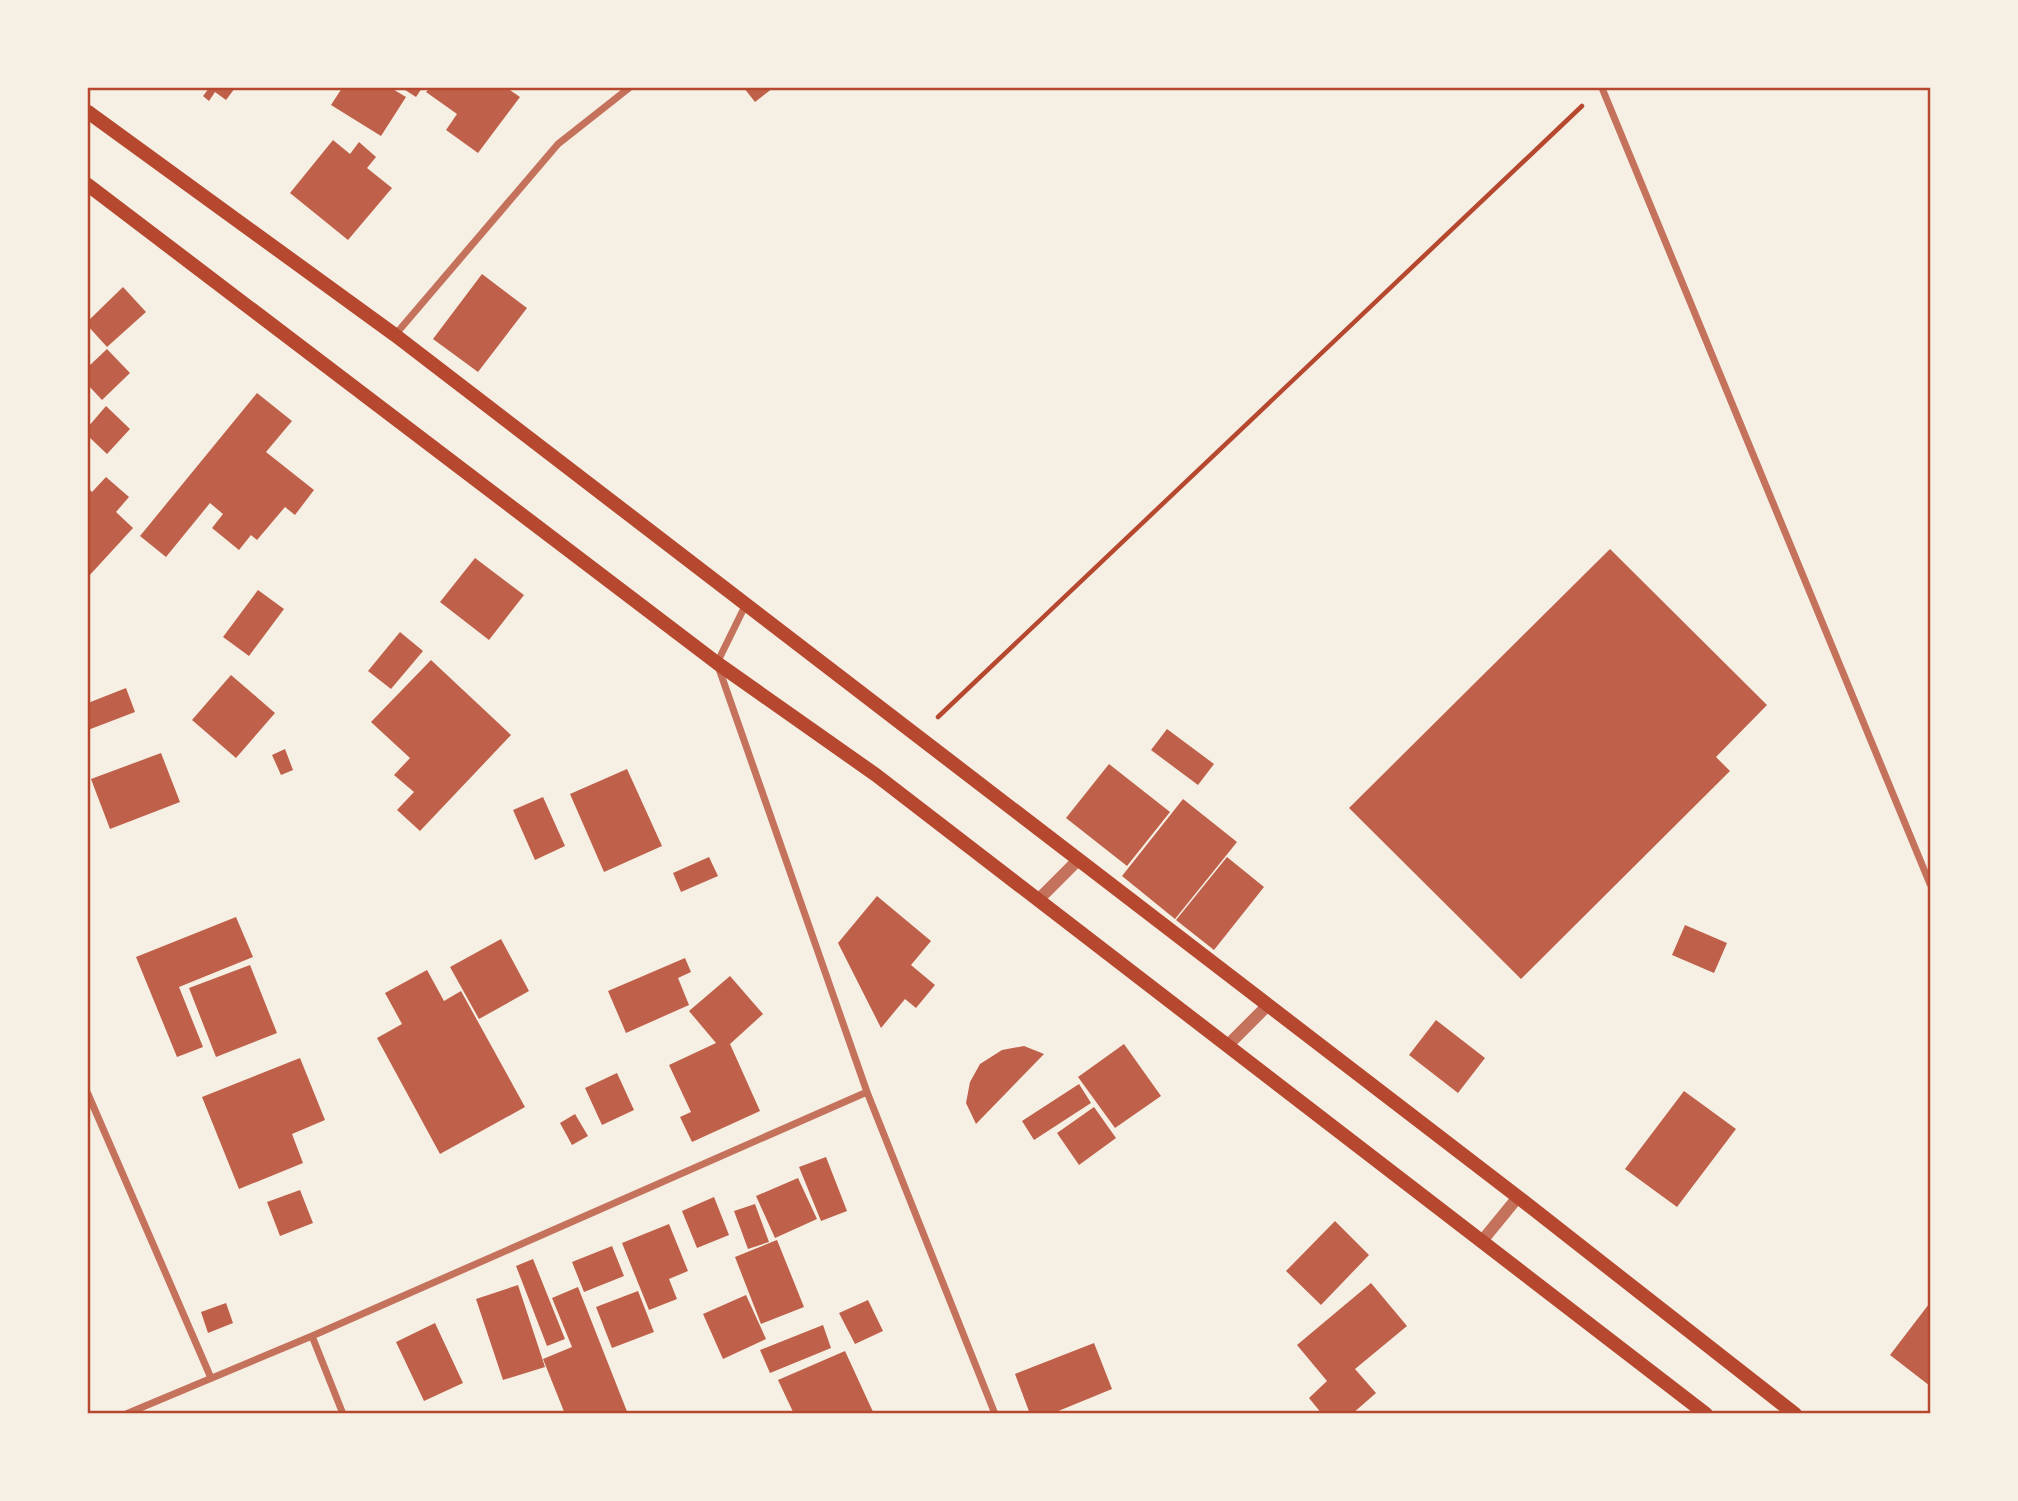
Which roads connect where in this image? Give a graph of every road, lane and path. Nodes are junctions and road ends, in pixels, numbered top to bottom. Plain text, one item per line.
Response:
1 (629, 88) edge
2 (1602, 88) edge
3 (1592, 97) dead end
4 (88, 112) edge
5 (88, 185) edge
6 (395, 335) junction
7 (746, 604) junction
8 (717, 663) junction
9 (918, 737) junction
10 (1078, 860) junction
11 (1930, 884) edge
12 (1038, 900) junction
13 (1268, 1005) junction
14 (1228, 1045) junction
15 (867, 1092) junction
16 (88, 1094) edge
17 (1518, 1197) junction
18 (1482, 1241) junction
19 (312, 1336) junction
20 (211, 1378) junction
21 (126, 1413) edge
22 (343, 1413) edge
23 (995, 1413) edge
24 (1706, 1413) edge
25 (1795, 1413) edge

1 - 6 street
2 - 11 street
3 - 9 path
4 - 6 main road
5 - 8 main road
6 - 7 main road
7 - 8 street
7 - 9 main road
8 - 12 main road
8 - 15 street
9 - 10 main road
10 - 12 street
10 - 13 main road
12 - 14 main road
13 - 14 street
13 - 17 main road
14 - 18 main road
15 - 19 street
15 - 23 street
16 - 20 street
17 - 18 street
17 - 25 main road
18 - 24 main road
19 - 20 street
19 - 22 street
20 - 21 street

